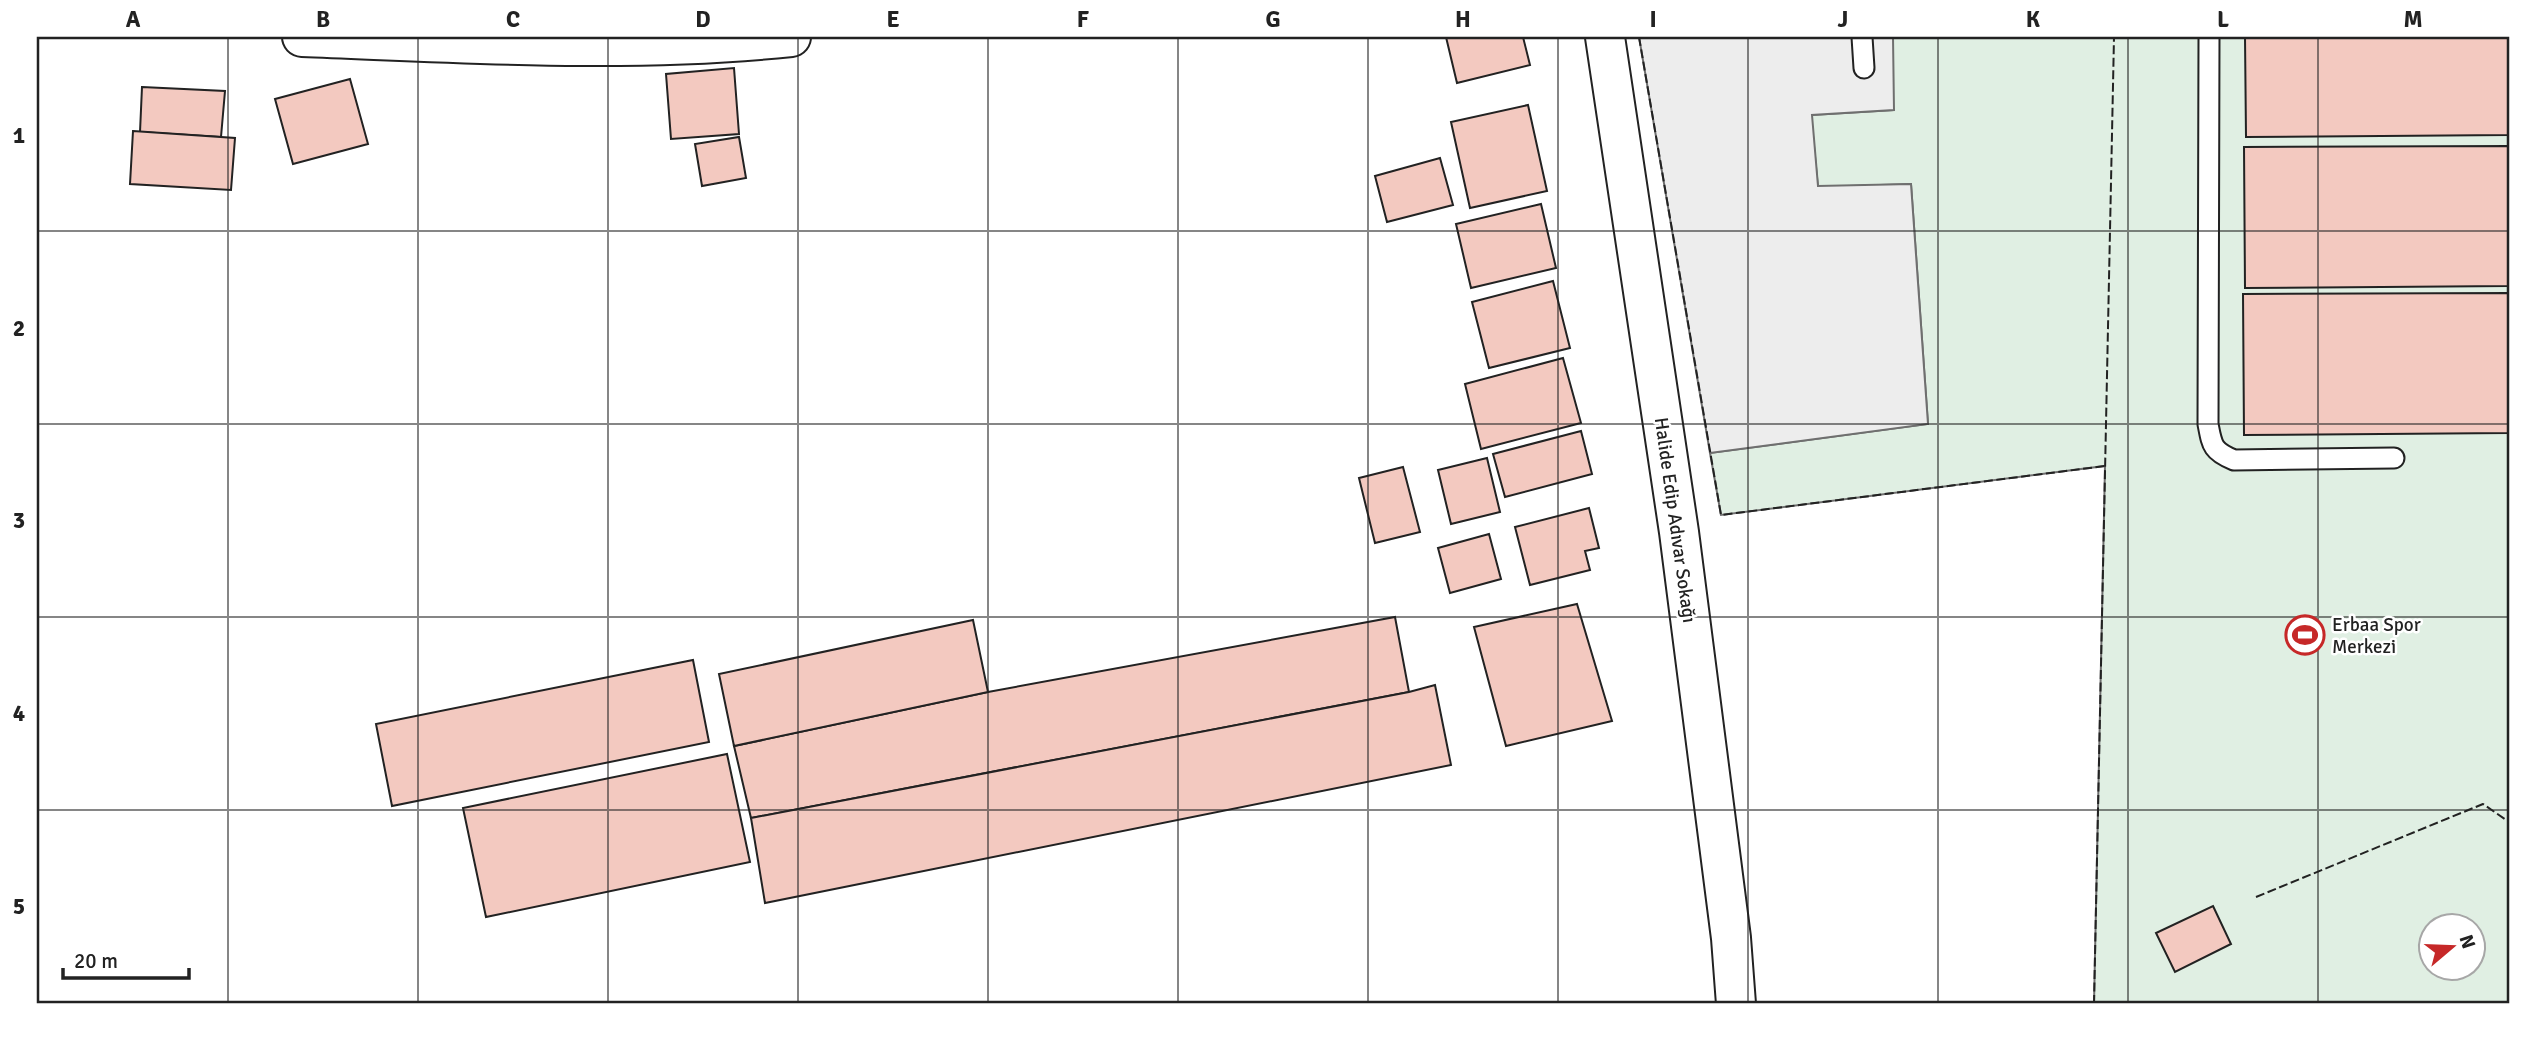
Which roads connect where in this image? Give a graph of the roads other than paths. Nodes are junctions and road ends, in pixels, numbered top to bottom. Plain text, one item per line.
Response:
1 (302, 37) edge
2 (792, 37) edge
3 (1605, 37) edge
4 (1862, 37) edge
5 (2209, 37) edge
6 (1864, 68) dead end
7 (2394, 458) dead end
8 (1736, 1004) edge

1 - 2 street
3 - 8 street, Halide Edip Adıvar Sokağı
4 - 6 lane
5 - 7 lane

